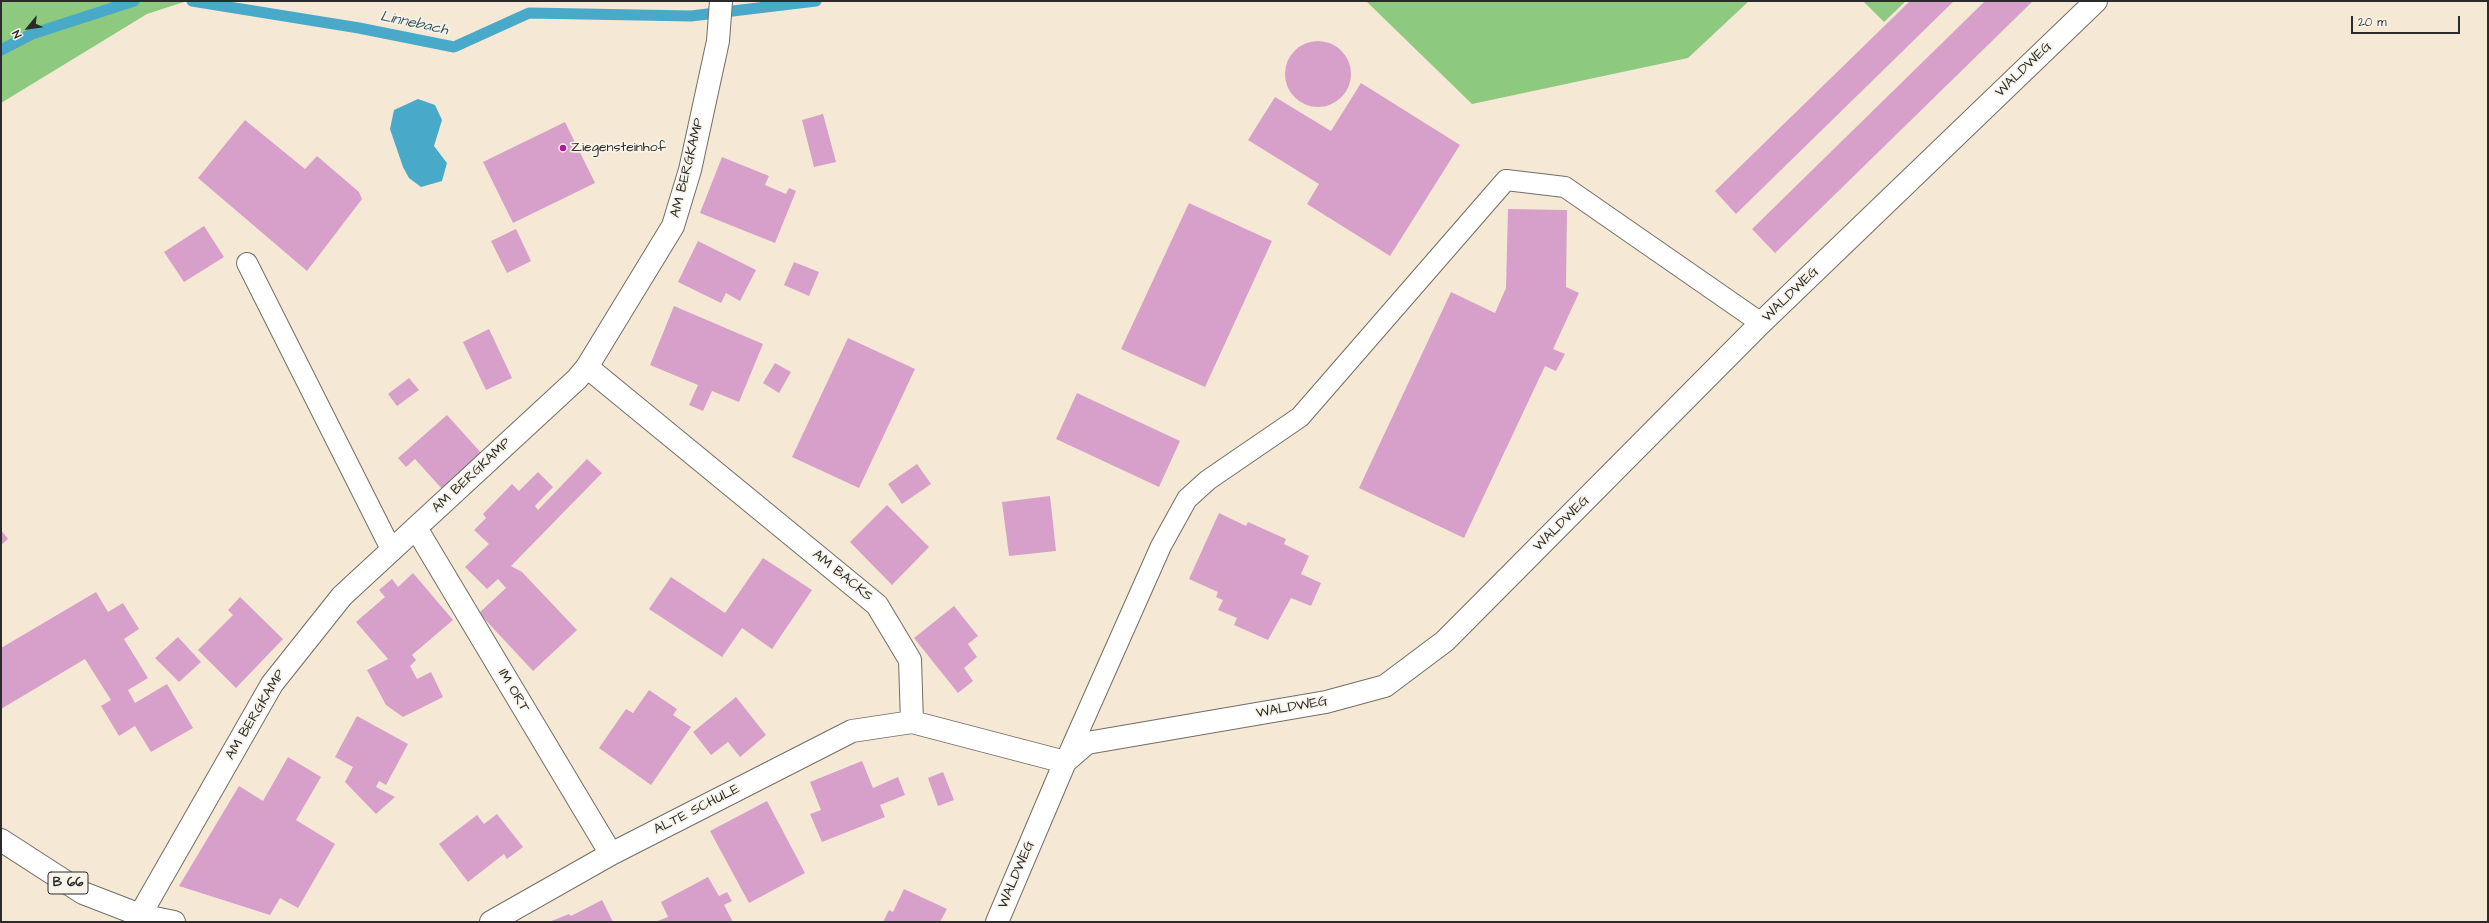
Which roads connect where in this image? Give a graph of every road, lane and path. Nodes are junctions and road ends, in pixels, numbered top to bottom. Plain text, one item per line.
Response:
1 (721, 1) edge
2 (2096, 1) edge
3 (247, 264) dead end
4 (1761, 323) junction
5 (587, 368) junction
6 (416, 528) junction
7 (392, 551) junction
8 (912, 722) junction
9 (1065, 762) junction
10 (1, 840) edge
11 (611, 854) junction
12 (140, 915) junction
13 (174, 922) edge
14 (491, 922) edge
15 (997, 922) edge

1 - 5 street, AM BERGKAMP
2 - 4 street, WALDWEG
3 - 7 lane
4 - 9 street, WALDWEG
4 - 9 lane
5 - 6 street, AM BERGKAMP
5 - 8 street, AM BACKS
6 - 7 street, AM BERGKAMP
6 - 11 street, IM ORT
7 - 12 street, AM BERGKAMP
8 - 9 street
8 - 11 street, ALTE SCHULE
9 - 15 street, WALDWEG
10 - 12 street, B 66
11 - 14 street, ALTE SCHULE
12 - 13 street, B 66

